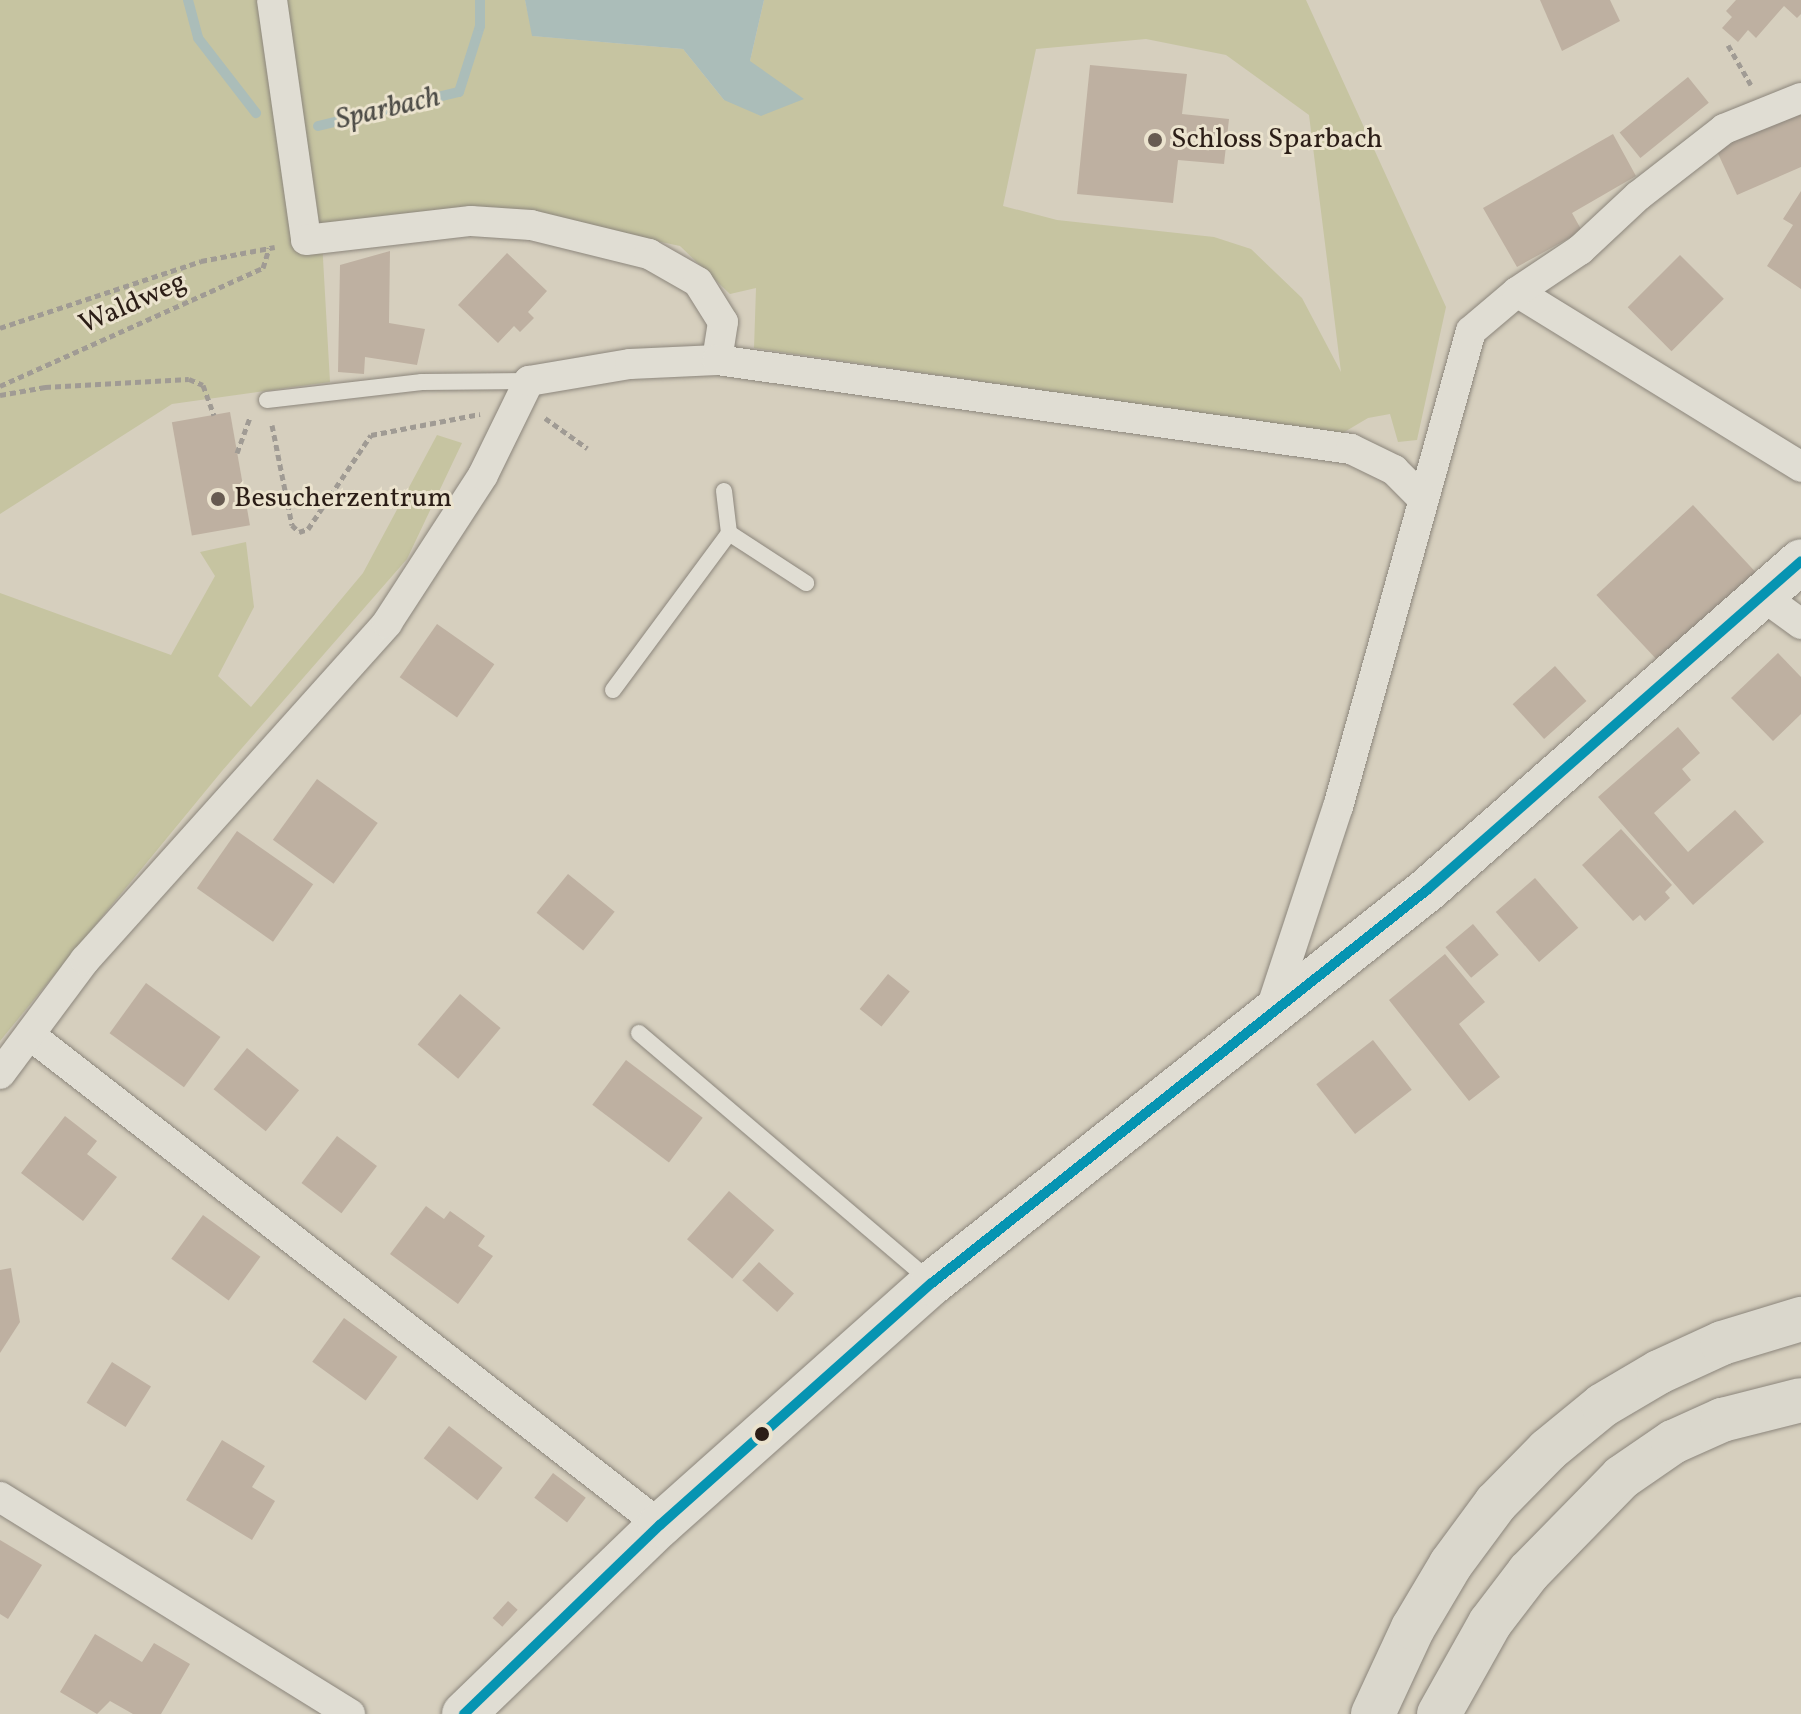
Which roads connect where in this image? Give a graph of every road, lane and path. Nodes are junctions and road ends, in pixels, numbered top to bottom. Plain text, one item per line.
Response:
1 (272, 0) edge
2 (1728, 45) dead end
3 (1801, 98) edge
4 (1765, 110) junction
5 (285, 244) dead end
6 (269, 248) junction
7 (1517, 292) junction
8 (0, 328) edge
9 (717, 360) junction
10 (529, 381) junction
11 (0, 386) edge
12 (0, 395) edge
13 (269, 408) junction
14 (214, 415) dead end
15 (371, 435) dead end
16 (237, 453) dead end
17 (1801, 467) edge
18 (724, 491) dead end
19 (1421, 497) junction
20 (729, 533) junction
21 (1801, 561) edge
22 (806, 583) dead end
23 (1764, 597) junction
24 (1801, 624) edge
25 (613, 690) dead end
26 (1271, 1009) junction
27 (639, 1033) dead end
28 (30, 1035) junction
29 (0, 1074) edge
30 (932, 1283) junction
31 (1801, 1319) edge
32 (1801, 1400) edge
33 (0, 1497) edge
34 (660, 1525) junction
35 (350, 1714) edge
36 (464, 1714) edge
37 (1373, 1714) edge
38 (1439, 1714) edge

1 - 9 street
2 - 4 path
3 - 4 street
4 - 7 street
5 - 6 path
6 - 8 path
6 - 11 path, Waldweg
7 - 17 street
7 - 19 street
9 - 10 street
9 - 19 street
10 - 13 lane
10 - 28 street
12 - 14 path
13 - 15 path
13 - 16 path
18 - 20 lane
19 - 26 street
20 - 22 lane
20 - 25 lane
21 - 23 street
23 - 24 street
23 - 26 street
26 - 30 street
27 - 30 lane
28 - 29 street
28 - 34 street
30 - 34 street
31 - 37 highway
32 - 38 highway
33 - 35 street
34 - 36 street

